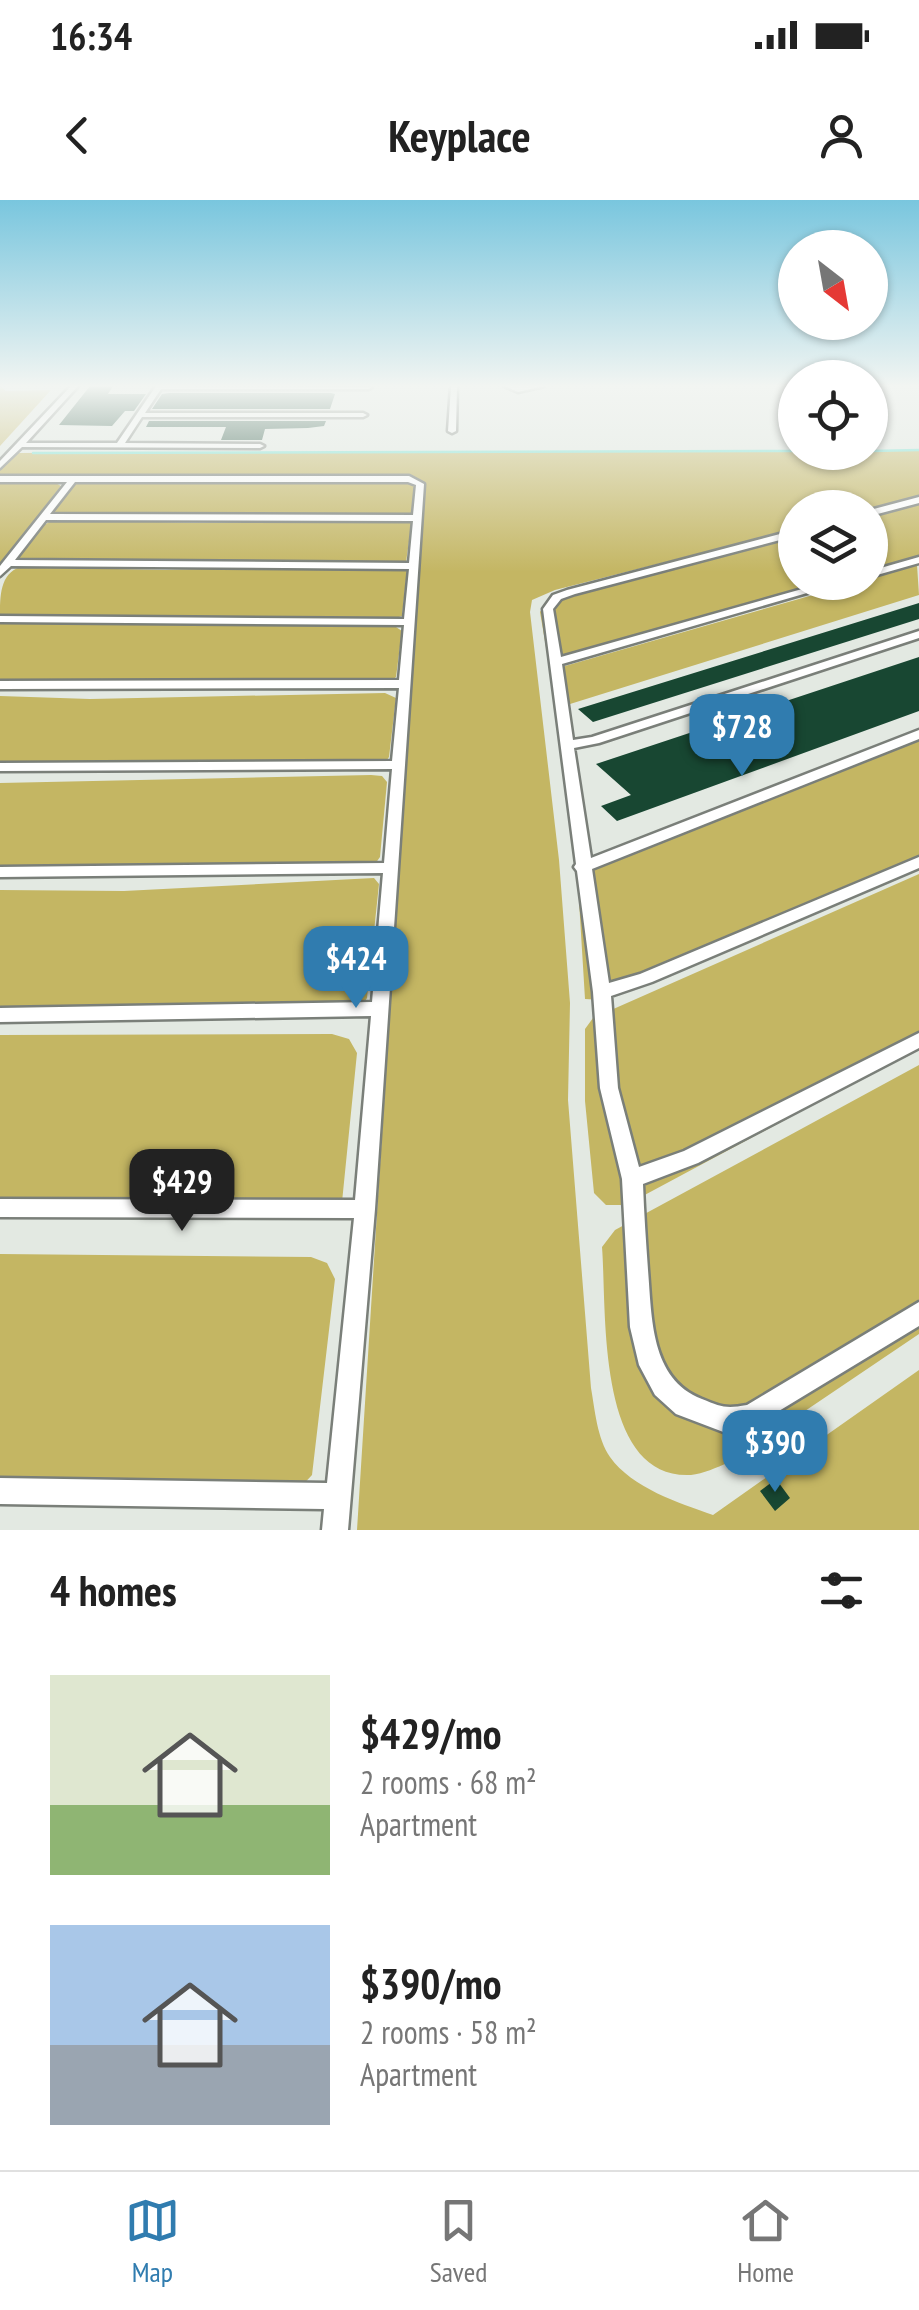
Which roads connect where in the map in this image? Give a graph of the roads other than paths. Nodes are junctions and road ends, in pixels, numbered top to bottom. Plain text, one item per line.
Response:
1 (0, 479) edge
2 (73, 479) junction
3 (919, 500) edge
4 (888, 508) edge
5 (43, 517) junction
6 (417, 518) junction
7 (778, 538) edge
8 (919, 560) edge
9 (8, 562) junction
10 (413, 566) junction
11 (888, 569) edge
12 (0, 573) edge
13 (778, 600) edge
14 (0, 618) edge
15 (408, 622) junction
16 (919, 634) edge
17 (557, 662) junction
18 (402, 684) junction
19 (0, 685) edge
20 (919, 734) edge
21 (567, 745) junction
22 (400, 765) junction
23 (0, 767) edge
24 (919, 862) edge
25 (582, 866) junction
26 (391, 868) junction
27 (0, 872) edge
28 (602, 992) junction
29 (380, 1010) junction
30 (0, 1015) edge
31 (919, 1040) edge
32 (632, 1180) junction
33 (0, 1208) edge
34 (365, 1210) junction
35 (919, 1313) edge
36 (0, 1491) edge
37 (337, 1496) junction
38 (334, 1530) edge

1 - 2 street
2 - 5 street
2 - 6 street
3 - 4 street
5 - 6 street
5 - 9 street
6 - 10 street
7 - 17 street
8 - 11 street
9 - 10 street
9 - 12 street
10 - 15 street
13 - 17 street
14 - 15 street
15 - 18 street
16 - 21 street
17 - 21 street
18 - 19 street
18 - 22 street
20 - 25 street
21 - 25 street
22 - 23 street
22 - 26 street
24 - 28 street
25 - 28 street
26 - 27 street
26 - 29 street
28 - 32 street
29 - 30 street
29 - 34 street
31 - 32 street
32 - 35 street
33 - 34 street
34 - 37 street
36 - 37 street
37 - 38 street

